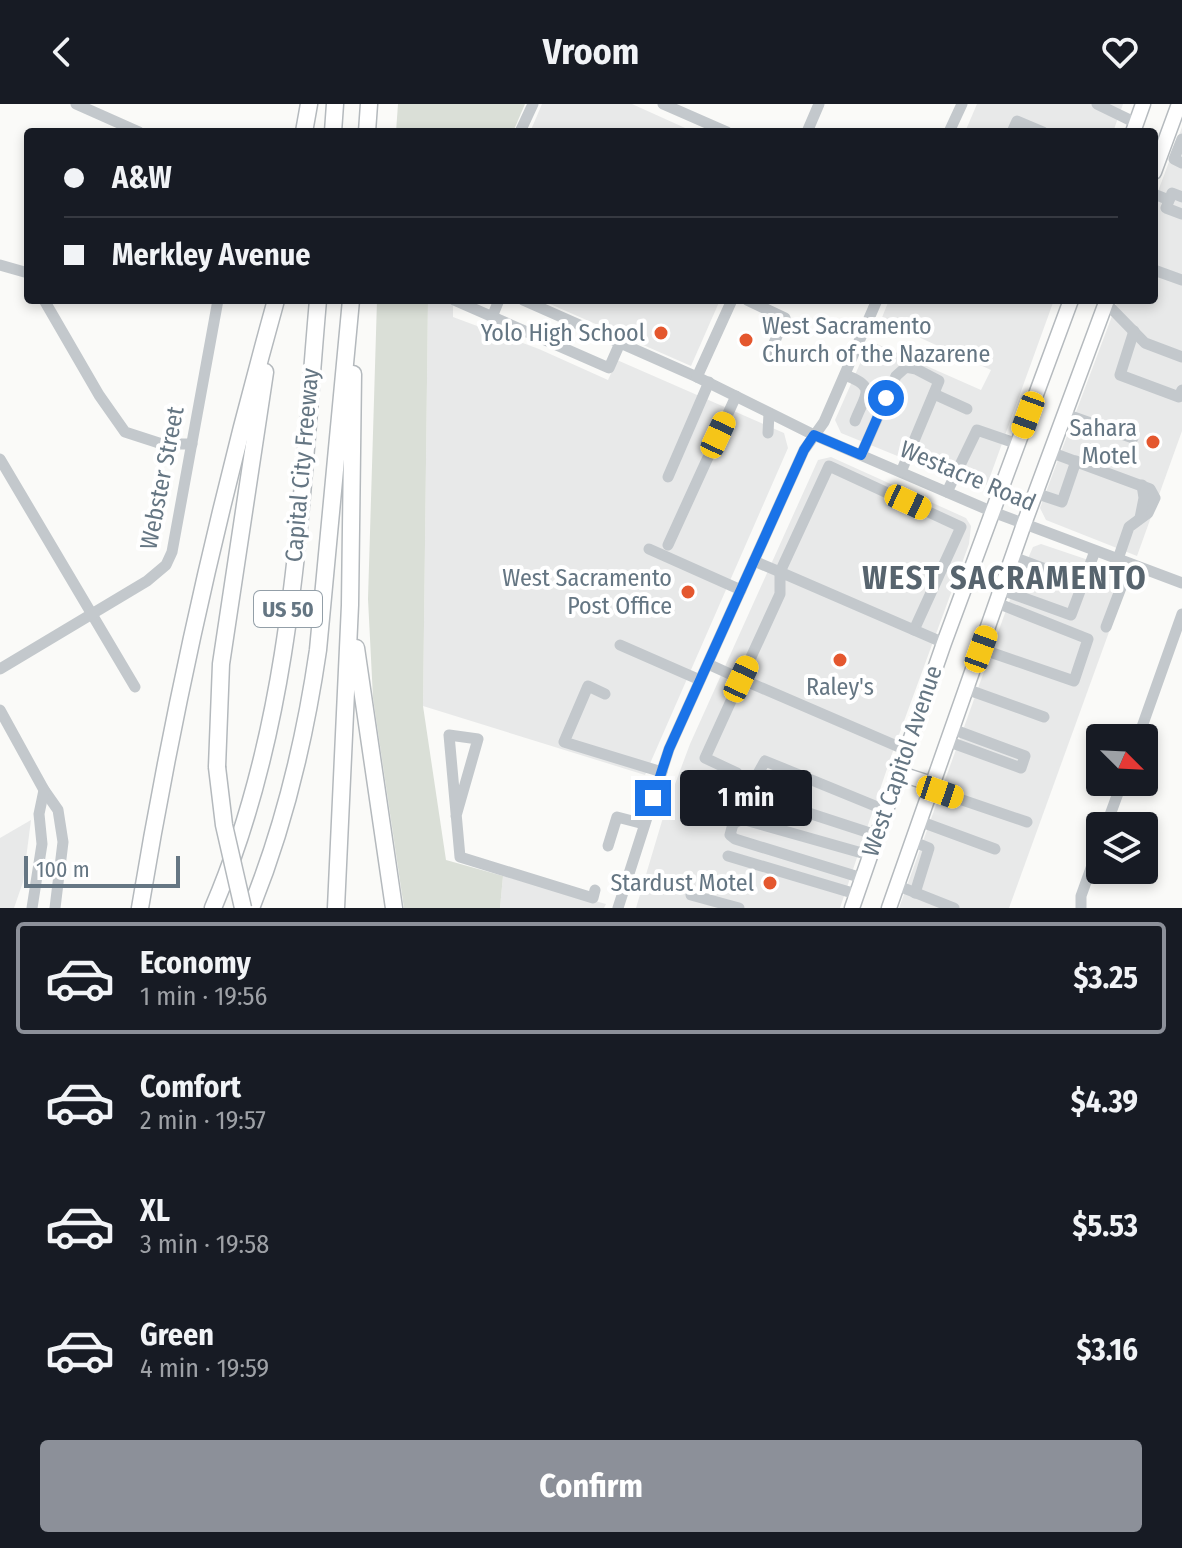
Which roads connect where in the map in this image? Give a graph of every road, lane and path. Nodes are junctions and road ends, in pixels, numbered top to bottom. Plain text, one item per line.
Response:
1 (76, 104) edge
2 (309, 104) edge
3 (335, 104) edge
4 (369, 104) edge
5 (533, 104) edge
6 (819, 104) edge
7 (962, 104) edge
8 (1097, 104) edge
9 (1143, 104) edge
10 (1179, 104) edge
11 (669, 105) edge
12 (1134, 127) edge
13 (130, 128) edge
14 (305, 128) edge
15 (333, 128) edge
16 (367, 128) edge
17 (522, 128) edge
18 (718, 128) edge
19 (809, 128) edge
20 (951, 128) edge
21 (1014, 128) edge
22 (1034, 128) edge
23 (1177, 144) edge
24 (1182, 163) edge
25 (1158, 167) edge
26 (1158, 196) edge
27 (1182, 197) edge
28 (1169, 200) junction
29 (1182, 214) edge
30 (0, 265) edge
31 (1158, 271) edge
32 (24, 272) edge
33 (1182, 280) edge
34 (46, 304) edge
35 (217, 304) edge
36 (275, 304) edge
37 (275, 304) edge
38 (318, 304) edge
39 (353, 304) edge
40 (353, 304) edge
41 (463, 304) edge
42 (497, 304) edge
43 (533, 304) edge
44 (731, 304) edge
45 (755, 304) edge
46 (875, 304) edge
47 (1070, 304) edge
48 (1105, 304) edge
49 (1109, 304) edge
50 (492, 317) junction
51 (1134, 331) junction
52 (620, 343) junction
53 (1182, 357) edge
54 (767, 359) dead end
55 (845, 375) junction
56 (703, 380) junction
57 (1182, 390) edge
58 (934, 394) junction
59 (736, 396) junction
60 (967, 409) dead end
61 (769, 413) junction
62 (1065, 414) junction
63 (855, 421) dead end
64 (768, 433) dead end
65 (814, 435) junction
66 (1133, 438) dead end
67 (192, 444) junction
68 (1018, 444) junction
69 (1050, 452) junction
70 (861, 455) junction
71 (0, 459) edge
72 (1076, 461) junction
73 (901, 472) junction
74 (668, 477) dead end
75 (947, 492) junction
76 (1035, 493) junction
77 (993, 512) junction
78 (1024, 524) junction
79 (668, 545) dead end
80 (649, 549) dead end
81 (1095, 551) junction
82 (1013, 557) junction
83 (754, 561) junction
84 (1124, 562) junction
85 (780, 572) junction
86 (1083, 583) junction
87 (1182, 583) edge
88 (741, 590) junction
89 (1000, 596) junction
90 (350, 605) junction
91 (92, 614) junction
92 (1182, 614) edge
93 (1106, 627) dead end
94 (914, 630) junction
95 (944, 643) junction
96 (620, 645) dead end
97 (981, 649) junction
98 (708, 664) junction
99 (0, 669) edge
100 (741, 679) junction
101 (700, 680) junction
102 (135, 687) dead end
103 (966, 689) junction
104 (605, 694) dead end
105 (0, 710) edge
106 (1044, 717) dead end
107 (1143, 724) edge
108 (949, 735) junction
109 (906, 750) junction
110 (662, 772) junction
111 (737, 773) dead end
112 (898, 773) junction
113 (931, 787) junction
114 (44, 790) junction
115 (885, 810) junction
116 (456, 816) junction
117 (919, 821) junction
118 (1027, 822) dead end
119 (644, 824) junction
120 (876, 835) junction
121 (912, 841) junction
122 (608, 846) dead end
123 (995, 849) dead end
124 (869, 855) junction
125 (728, 856) dead end
126 (862, 878) junction
127 (1086, 882) edge
128 (896, 885) junction
129 (595, 890) dead end
130 (915, 893) junction
131 (691, 895) dead end
132 (854, 901) edge
133 (32, 908) edge
134 (55, 908) edge
135 (140, 908) edge
136 (213, 908) edge
137 (243, 908) edge
138 (251, 908) edge
139 (336, 908) edge
140 (394, 908) edge
141 (618, 908) edge
142 (739, 908) edge
143 (889, 908) edge
144 (954, 908) edge
145 (1081, 908) edge

1 - 13 street
2 - 14 highway
3 - 15 highway
4 - 16 highway
5 - 17 street
6 - 19 street
7 - 20 street
8 - 12 street
9 - 12 main road
10 - 23 main road
11 - 18 street
21 - 22 street
23 - 24 street
23 - 25 main road
26 - 28 street
27 - 28 street
28 - 29 street
30 - 32 street
31 - 33 street
34 - 67 street
35 - 67 street, Webster Street
36 - 137 highway, bridge
37 - 135 highway
38 - 136 highway, Capital City Freeway / US 50
39 - 90 highway
40 - 138 highway, Capital City Freeway / US 50
41 - 50 street
42 - 50 street
43 - 52 street, Westacre Road
44 - 56 street
45 - 54 street
46 - 55 street
47 - 68 main road, West Capitol Avenue
48 - 62 main road, West Capitol Avenue
49 - 51 street
50 - 52 street
51 - 53 street
51 - 57 street
52 - 56 street, Westacre Road
55 - 63 street
55 - 65 street
56 - 59 street, Westacre Road
56 - 74 street
58 - 60 street
58 - 70 street
58 - 73 street
59 - 61 street, Westacre Road
59 - 79 street
61 - 64 street
61 - 65 street, Westacre Road
62 - 66 street
62 - 69 main road, West Capitol Avenue
65 - 70 street, Westacre Road
65 - 83 street
67 - 91 street, Webster Street
68 - 75 street
68 - 77 main road, West Capitol Avenue
69 - 72 street
69 - 76 main road, West Capitol Avenue
70 - 73 street, Westacre Road
71 - 91 street
72 - 76 street
72 - 84 street
73 - 75 street, Westacre Road
75 - 77 street, Westacre Road
76 - 78 main road, West Capitol Avenue
77 - 78 street, Westacre Road
77 - 95 main road, West Capitol Avenue
78 - 81 street, Westacre Road
78 - 82 main road, West Capitol Avenue
80 - 88 street
81 - 84 street, Westacre Road
81 - 86 street
82 - 86 street
82 - 89 main road, West Capitol Avenue
83 - 85 street
83 - 88 street
84 - 87 street, Westacre Road
84 - 93 street
85 - 94 street
85 - 94 street
85 - 100 street
86 - 89 street
88 - 98 street
89 - 97 main road, West Capitol Avenue
89 - 97 street
90 - 139 highway
90 - 140 highway
91 - 99 street, Webster Street
91 - 102 street
92 - 107 street
94 - 95 street
95 - 109 main road, West Capitol Avenue
96 - 101 street
97 - 103 main road, West Capitol Avenue
98 - 100 street
98 - 101 street
100 - 109 street
100 - 111 street
101 - 110 street
103 - 106 street
103 - 108 main road, West Capitol Avenue
104 - 110 street
105 - 114 street
108 - 108 street
108 - 113 main road, West Capitol Avenue
109 - 112 main road, West Capitol Avenue
110 - 119 street
112 - 113 main road
112 - 115 main road, West Capitol Avenue
113 - 117 main road, West Capitol Avenue
113 - 118 street
114 - 133 street
114 - 134 street
115 - 120 main road, West Capitol Avenue
115 - 120 street
116 - 116 street
116 - 129 street
117 - 121 main road, West Capitol Avenue
117 - 123 street
119 - 122 street
119 - 141 street
120 - 124 main road, West Capitol Avenue
121 - 128 main road, West Capitol Avenue
121 - 130 street
124 - 126 main road, West Capitol Avenue
124 - 126 street
125 - 132 street
126 - 132 main road, West Capitol Avenue
127 - 145 street
128 - 130 street
128 - 143 main road, West Capitol Avenue
130 - 144 street
131 - 142 street

